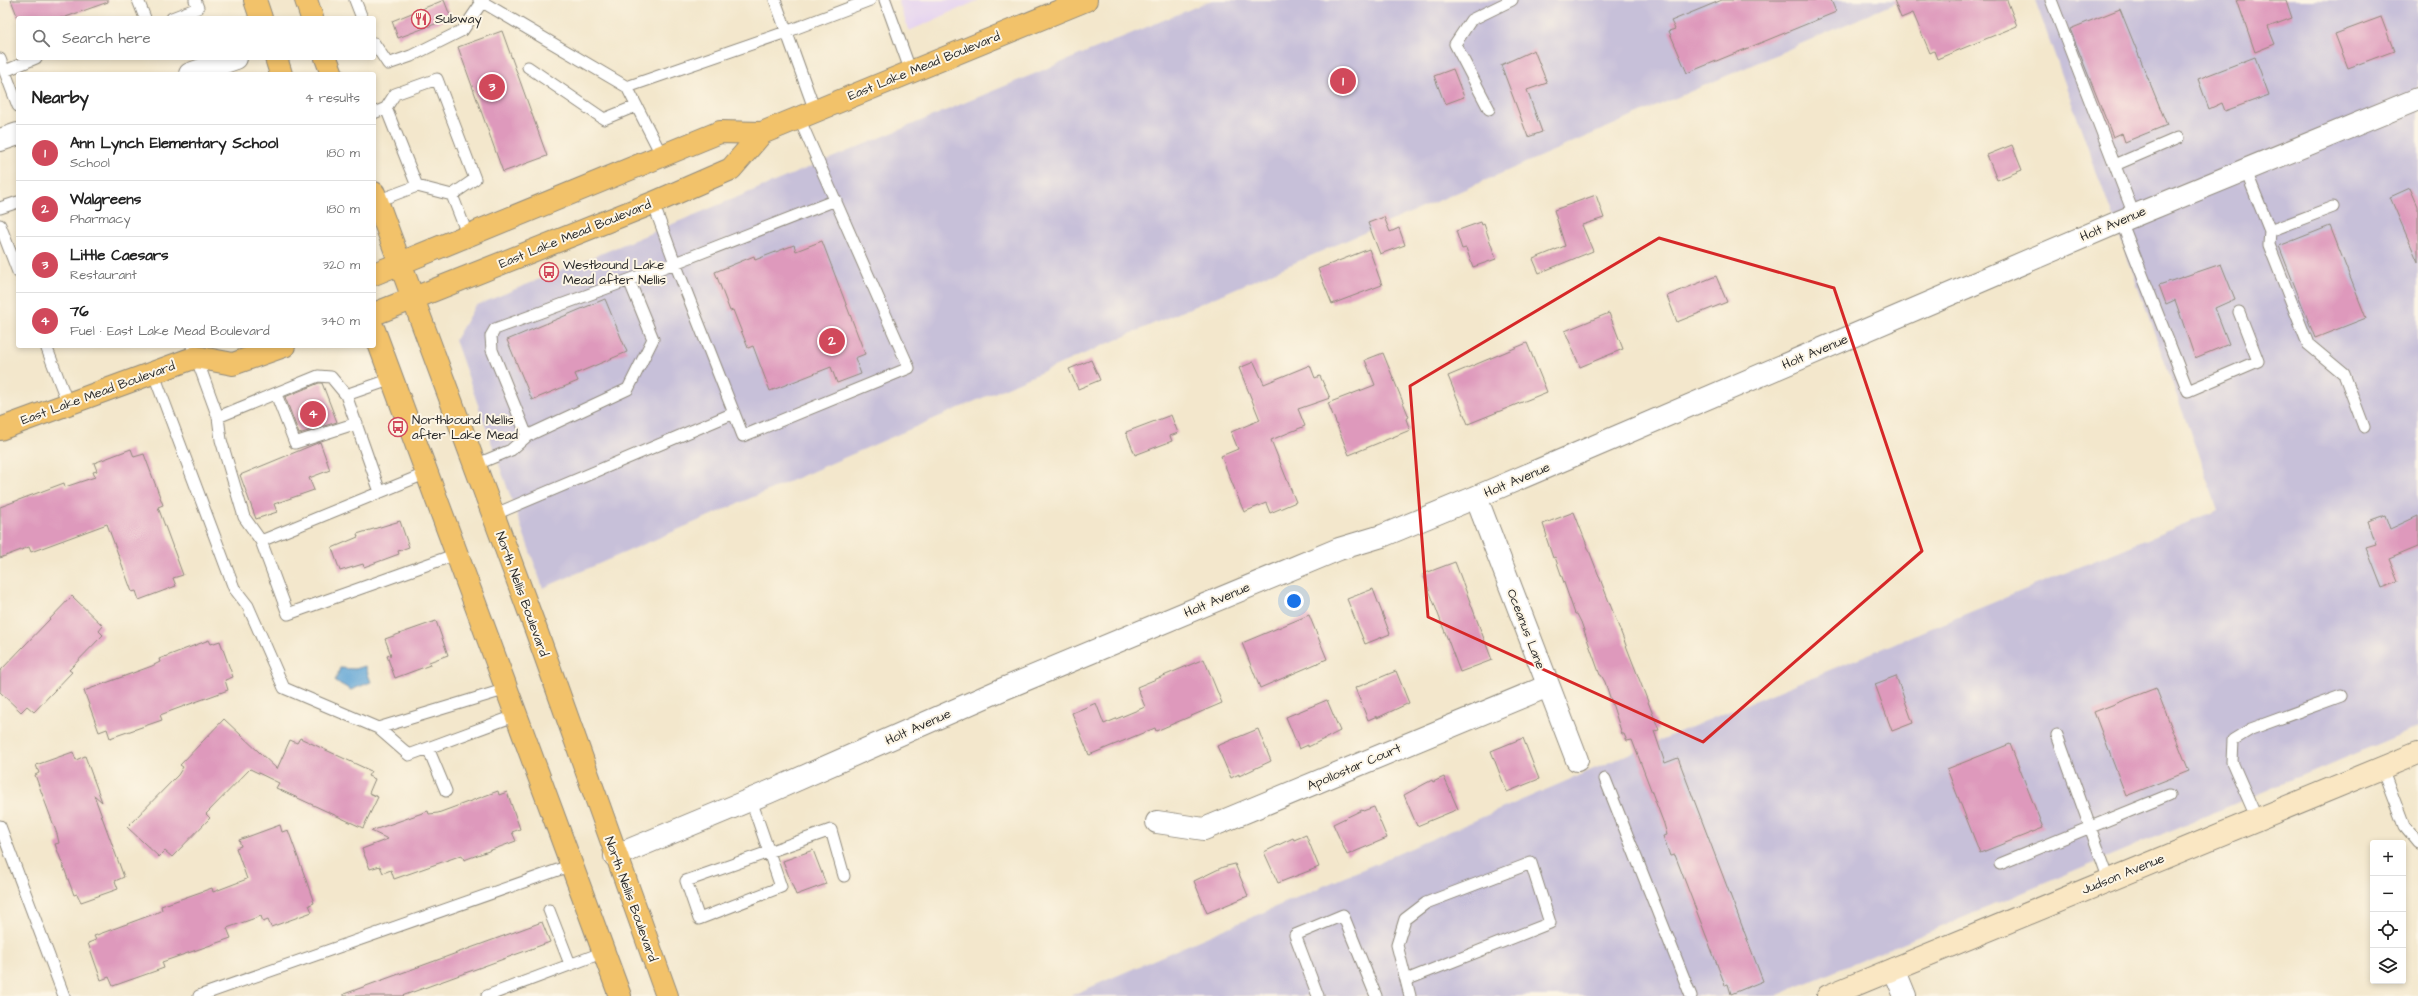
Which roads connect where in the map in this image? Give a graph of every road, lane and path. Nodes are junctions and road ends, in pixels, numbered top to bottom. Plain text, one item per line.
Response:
1 (138, 0) edge
2 (195, 0) edge
3 (255, 0) edge
4 (306, 0) edge
5 (355, 0) edge
6 (774, 0) edge
7 (870, 0) edge
8 (885, 0) edge
9 (1086, 0) edge
10 (1512, 0) edge
11 (2051, 0) edge
12 (480, 1) edge
13 (144, 16) edge
14 (177, 16) edge
15 (260, 16) edge
16 (311, 16) edge
17 (361, 16) edge
18 (786, 32) junction
19 (376, 46) edge
20 (0, 59) edge
21 (31, 60) edge
22 (232, 60) edge
23 (277, 60) edge
24 (327, 60) edge
25 (528, 67) dead end
26 (215, 70) edge
27 (4, 71) junction
28 (202, 72) edge
29 (280, 72) edge
30 (331, 72) edge
31 (911, 72) junction
32 (627, 87) junction
33 (2418, 99) edge
34 (16, 101) edge
35 (636, 106) junction
36 (386, 108) junction
37 (1489, 109) dead end
38 (376, 112) edge
39 (807, 114) junction
40 (762, 133) junction
41 (16, 135) edge
42 (2178, 138) dead end
43 (0, 140) edge
44 (662, 156) junction
45 (2115, 165) junction
46 (2246, 171) junction
47 (417, 186) junction
48 (452, 195) junction
49 (376, 197) edge
50 (376, 200) edge
51 (836, 200) junction
52 (653, 202) junction
53 (16, 203) edge
54 (2333, 207) dead end
55 (0, 208) edge
56 (2127, 218) junction
57 (0, 225) edge
58 (2270, 231) junction
59 (468, 236) junction
60 (675, 263) junction
61 (400, 264) junction
62 (16, 267) edge
63 (376, 273) edge
64 (629, 280) junction
65 (414, 299) junction
66 (2239, 312) dead end
67 (376, 313) edge
68 (376, 335) edge
69 (47, 348) edge
70 (278, 348) edge
71 (197, 350) edge
72 (153, 372) junction
73 (392, 379) junction
74 (276, 394) junction
75 (346, 395) junction
76 (68, 404) junction
77 (734, 413) junction
78 (218, 418) junction
79 (357, 423) junction
80 (2364, 427) dead end
81 (0, 429) edge
82 (527, 436) junction
83 (475, 465) junction
84 (427, 473) junction
85 (380, 492) junction
86 (1476, 497) junction
87 (494, 515) junction
88 (261, 541) junction
89 (457, 554) junction
90 (1548, 686) junction
91 (507, 689) junction
92 (2341, 696) dead end
93 (517, 715) junction
94 (378, 728) junction
95 (2057, 735) dead end
96 (428, 748) junction
97 (2418, 753) edge
98 (1577, 760) dead end
99 (2382, 768) junction
100 (1605, 779) dead end
101 (446, 791) dead end
102 (2169, 795) dead end
103 (751, 800) junction
104 (2257, 819) junction
105 (1157, 822) dead end
106 (0, 826) edge
107 (2090, 827) junction
108 (2418, 843) edge
109 (769, 851) junction
110 (615, 856) junction
111 (2000, 864) dead end
112 (572, 865) junction
113 (844, 876) dead end
114 (2109, 880) junction
115 (549, 910) dead end
116 (604, 952) junction
117 (570, 964) junction
118 (1894, 969) junction
119 (1406, 980) junction
120 (64, 996) edge
121 (199, 996) edge
122 (487, 996) edge
123 (620, 996) edge
124 (666, 996) edge
125 (1318, 996) edge
126 (1376, 996) edge
127 (1410, 996) edge
128 (1691, 996) edge
129 (1828, 996) edge
130 (1904, 996) edge

1 - 13 lane
2 - 14 lane
3 - 15 main road
4 - 16 main road
5 - 17 lane
6 - 18 lane
7 - 18 lane
8 - 31 lane
9 - 31 main road, East Lake Mead Boulevard
10 - 37 lane
11 - 45 lane
12 - 19 lane
12 - 32 lane
18 - 32 lane
18 - 39 lane
20 - 27 lane
21 - 27 lane
22 - 26 street
23 - 29 main road
24 - 30 main road
25 - 35 lane
26 - 28 street
27 - 34 lane
31 - 39 main road, East Lake Mead Boulevard
32 - 35 lane
33 - 46 street, Holt Avenue
35 - 44 lane
36 - 38 lane
36 - 47 lane
36 - 48 lane
39 - 40 main road, East Lake Mead Boulevard
39 - 51 lane
40 - 44 main road, East Lake Mead Boulevard
40 - 52 main road, East Lake Mead Boulevard
41 - 43 street
42 - 45 lane
44 - 59 main road, East Lake Mead Boulevard
45 - 56 lane
46 - 56 street, Holt Avenue
46 - 58 lane
47 - 48 lane
47 - 49 lane
48 - 59 lane
50 - 61 main road, North Nellis Boulevard
51 - 60 lane
51 - 77 lane
52 - 60 lane
52 - 65 main road, East Lake Mead Boulevard
53 - 55 lane
54 - 58 lane
56 - 66 lane
56 - 86 street, Holt Avenue
57 - 62 lane
58 - 80 lane
59 - 61 main road, East Lake Mead Boulevard
60 - 64 lane
60 - 77 lane
61 - 63 main road, East Lake Mead Boulevard
61 - 65 main road, North Nellis Boulevard
64 - 82 lane
64 - 82 lane
65 - 67 main road, East Lake Mead Boulevard
65 - 83 main road, North Nellis Boulevard
68 - 73 main road
69 - 76 lane
70 - 71 main road, East Lake Mead Boulevard
71 - 72 main road, East Lake Mead Boulevard
71 - 78 lane
72 - 76 main road, East Lake Mead Boulevard
72 - 94 lane
73 - 75 lane
73 - 84 main road
74 - 75 lane
74 - 78 lane
74 - 79 lane
75 - 79 lane
76 - 81 main road, East Lake Mead Boulevard
77 - 87 lane
78 - 88 lane
79 - 85 lane
82 - 83 lane
83 - 87 main road, North Nellis Boulevard
84 - 85 lane
84 - 89 main road
85 - 88 lane
86 - 90 street, Oceanus Lane
86 - 103 street, Holt Avenue
87 - 110 main road, North Nellis Boulevard
88 - 89 lane
89 - 91 main road
90 - 98 street, Oceanus Lane
90 - 105 street, Apollostar Court
91 - 93 main road
91 - 94 lane
92 - 104 lane
93 - 96 lane
93 - 112 main road
94 - 96 lane
95 - 107 lane
96 - 101 lane
97 - 99 street, Judson Avenue
99 - 104 street, Judson Avenue
99 - 108 lane
100 - 128 lane
102 - 107 lane
103 - 109 lane
103 - 110 street, Holt Avenue
104 - 114 street, Judson Avenue
106 - 120 lane
107 - 111 lane
107 - 114 lane
109 - 109 lane
109 - 113 lane
110 - 124 main road, North Nellis Boulevard
112 - 116 main road
112 - 121 lane
114 - 118 street, Judson Avenue
115 - 117 lane
116 - 117 lane
116 - 123 main road
117 - 122 lane
118 - 129 street, Judson Avenue
118 - 130 street
119 - 119 lane
119 - 127 lane
125 - 126 lane

